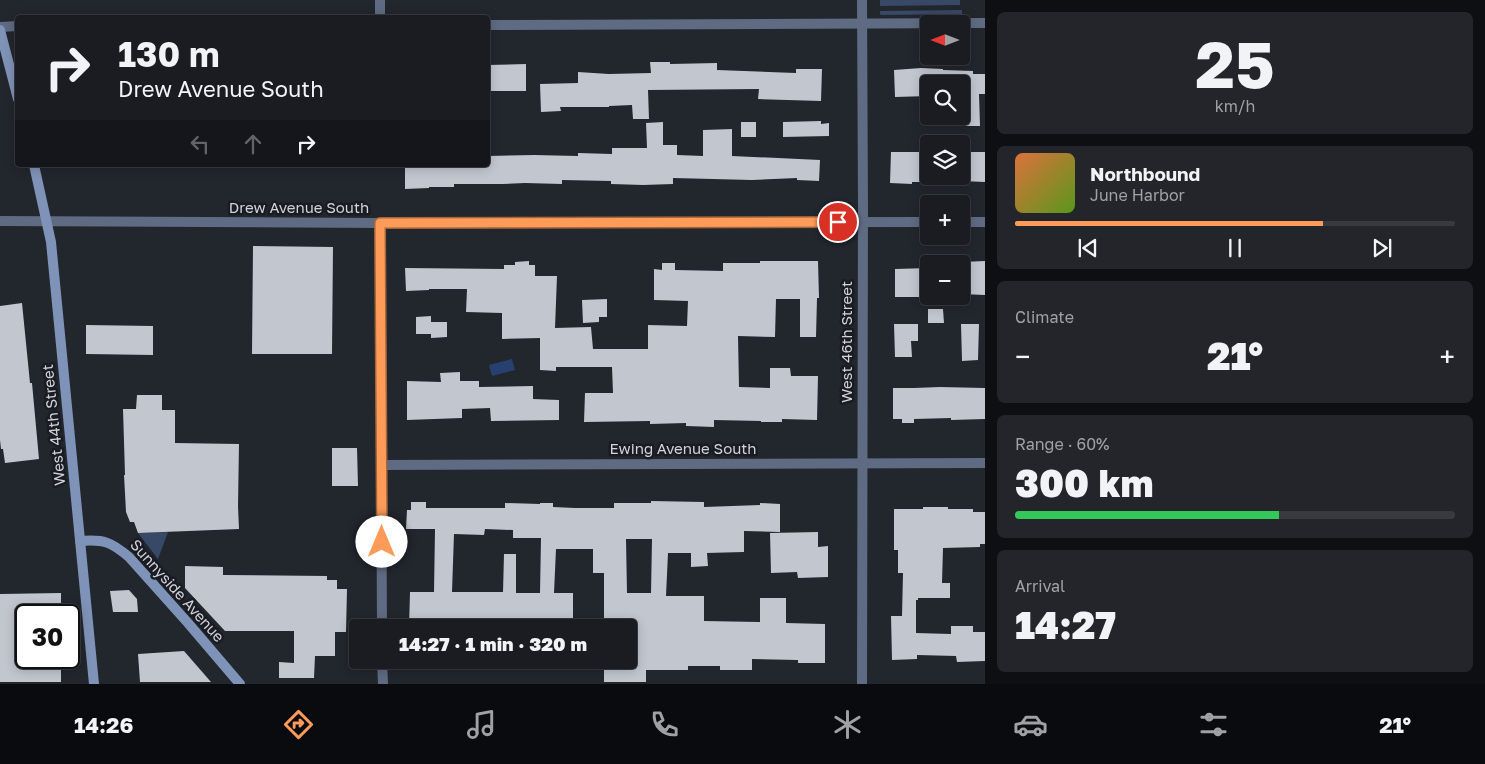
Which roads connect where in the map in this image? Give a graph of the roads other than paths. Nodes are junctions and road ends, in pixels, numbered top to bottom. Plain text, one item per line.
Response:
1 (380, 0) edge
2 (862, 0) edge
3 (380, 15) edge
4 (985, 23) edge
5 (490, 24) edge
6 (862, 24) junction
7 (15, 26) edge
8 (0, 29) edge
9 (15, 87) edge
10 (34, 167) edge
11 (0, 221) edge
12 (47, 222) junction
13 (863, 222) junction
14 (920, 222) edge
15 (970, 222) edge
16 (985, 222) edge
17 (380, 223) junction
18 (985, 463) edge
19 (862, 464) junction
20 (382, 465) junction
21 (80, 541) junction
22 (382, 619) edge
23 (382, 669) edge
24 (94, 684) edge
25 (240, 684) edge
26 (382, 684) edge
27 (862, 684) edge

1 - 3 street
2 - 6 street, West 46th Street
4 - 6 street
5 - 6 street
6 - 13 street, West 46th Street
7 - 8 street
8 - 9 street
10 - 12 street, West 44th Street
11 - 12 street, Drew Avenue South
12 - 17 street, Drew Avenue South
12 - 21 street, West 44th Street
13 - 14 street, Drew Avenue South
13 - 17 street, Drew Avenue South
13 - 19 street, West 46th Street
15 - 16 street
17 - 20 street
18 - 19 street, Ewing Avenue South
19 - 20 street, Ewing Avenue South
19 - 27 street, West 46th Street
20 - 22 street
21 - 24 street, West 44th Street
21 - 25 street, Sunnyside Avenue
23 - 26 street

